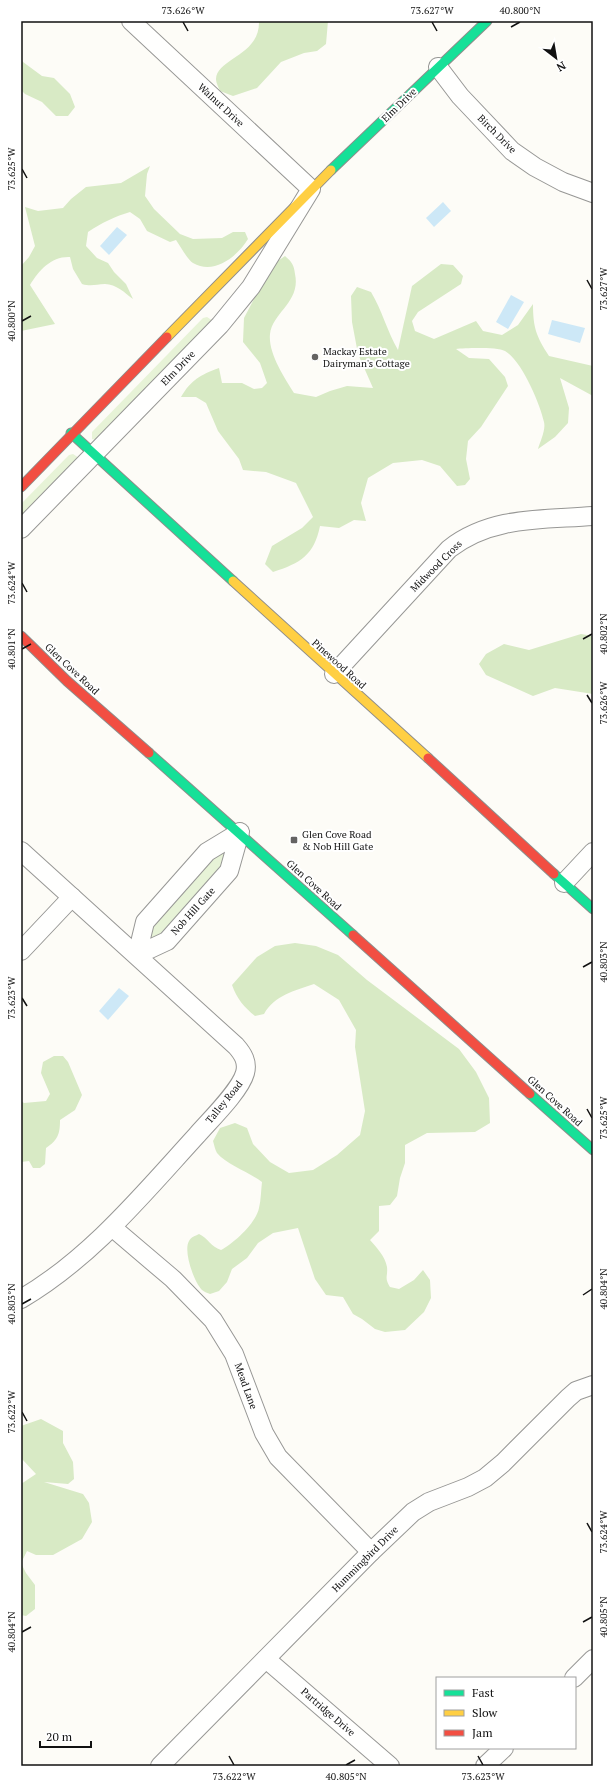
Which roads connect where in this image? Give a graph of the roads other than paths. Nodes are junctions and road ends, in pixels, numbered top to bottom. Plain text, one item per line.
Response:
1 (131, 21) edge
2 (487, 21) edge
3 (438, 67) junction
4 (311, 189) junction
5 (593, 193) edge
6 (71, 433) junction
7 (94, 454) junction
8 (21, 487) edge
9 (593, 516) edge
10 (21, 529) edge
11 (21, 636) edge
12 (334, 674) junction
13 (240, 832) junction
14 (21, 851) edge
15 (593, 852) edge
16 (564, 883) junction
17 (72, 897) junction
18 (593, 909) edge
19 (21, 951) edge
20 (137, 955) junction
21 (593, 1150) edge
22 (113, 1228) junction
23 (21, 1299) edge
24 (593, 1385) edge
25 (371, 1552) junction
26 (266, 1658) junction
27 (593, 1659) edge
28 (575, 1677) edge
29 (503, 1749) edge
30 (160, 1766) edge
31 (390, 1766) edge
32 (485, 1766) edge

1 - 4 street, Walnut Drive
2 - 3 street, Elm Drive
3 - 4 street, Elm Drive
3 - 5 street, Birch Drive
4 - 6 street, Elm Drive
4 - 7 street, Elm Drive
6 - 7 street, Pinewood Road
6 - 8 street, Elm Drive
7 - 10 street, Elm Drive
7 - 12 street, Pinewood Road
9 - 12 street, Midwood Cross
11 - 13 street, Glen Cove Road
12 - 16 street, Pinewood Road
13 - 20 street
13 - 20 street, Nob Hill Gate
13 - 21 street, Glen Cove Road
14 - 17 street, Talley Road
15 - 16 street
16 - 18 street, Pinewood Road
17 - 19 street
17 - 20 street, Talley Road
20 - 22 street, Talley Road
22 - 23 street, Talley Road
22 - 25 street, Mead Lane
24 - 25 street, Hummingbird Drive
25 - 26 street, Hummingbird Drive
26 - 30 street, Hummingbird Drive
26 - 31 street, Partridge Drive
27 - 28 street
29 - 32 street

